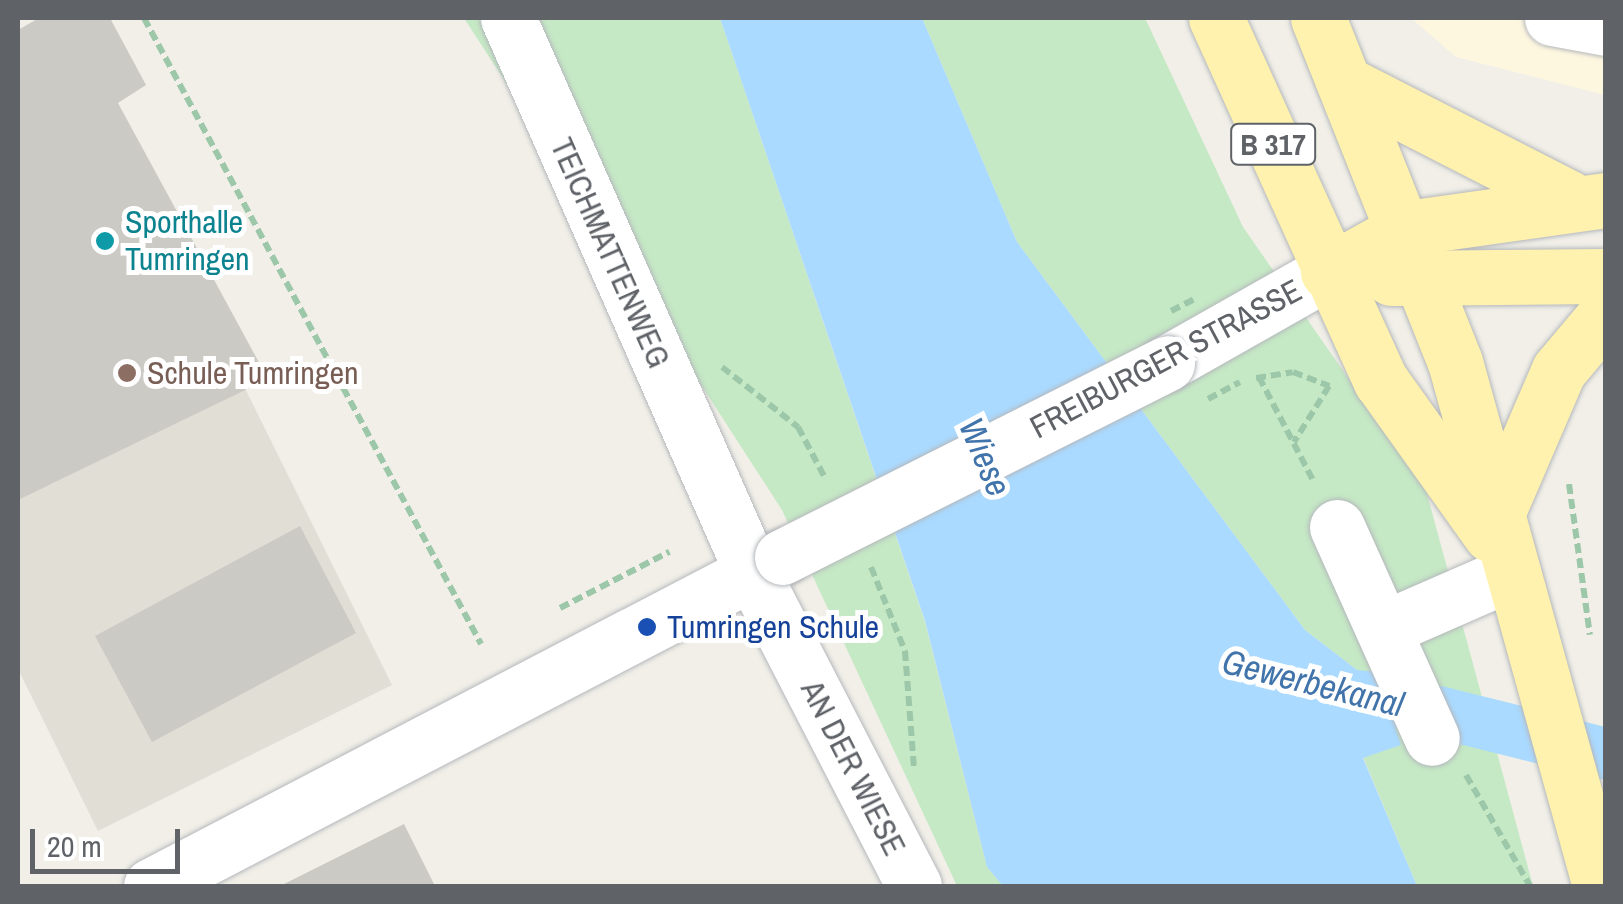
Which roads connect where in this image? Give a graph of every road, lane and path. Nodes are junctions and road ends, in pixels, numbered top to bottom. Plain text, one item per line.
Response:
1 (144, 18) edge
2 (508, 18) edge
3 (1216, 18) edge
4 (1318, 18) edge
5 (1552, 18) edge
6 (1606, 28) edge
7 (1350, 86) junction
8 (1589, 199) edge
9 (1407, 228) junction
10 (1328, 272) junction
11 (1606, 276) edge
12 (1424, 281) junction
13 (1606, 314) edge
14 (1259, 377) junction
15 (1240, 382) dead end
16 (1293, 443) junction
17 (1568, 472) dead end
18 (716, 486) joint
19 (1337, 527) joint
20 (1503, 546) junction
21 (767, 564) junction
22 (480, 644) dead end
23 (1397, 651) junction
24 (1569, 665) junction
25 (1432, 738) dead end
26 (1492, 818) dead end
27 (904, 866) edge
28 (151, 886) edge
29 (1530, 886) edge
30 (1600, 886) edge

1 - 22 path
2 - 18 street, TEICHMATTENWEG
3 - 10 main road, B 317
4 - 7 main road, B 317
5 - 6 street
7 - 8 main road
7 - 9 main road, B 317
8 - 9 main road
9 - 10 main road
9 - 12 main road, B 317
10 - 12 main road
10 - 20 main road, B 317
10 - 21 street, FREIBURGER STRASSE, bridge
11 - 12 main road
12 - 20 main road, B 317
13 - 20 main road
14 - 15 path
14 - 16 path
14 - 16 path
16 - 19 path
17 - 24 path
18 - 21 street, AN DER WIESE
19 - 23 street
20 - 23 street
20 - 24 main road, B 317
21 - 27 street, AN DER WIESE
21 - 28 street, FREIBURGER STRASSE
23 - 25 street
24 - 30 main road, B 317
26 - 29 path

